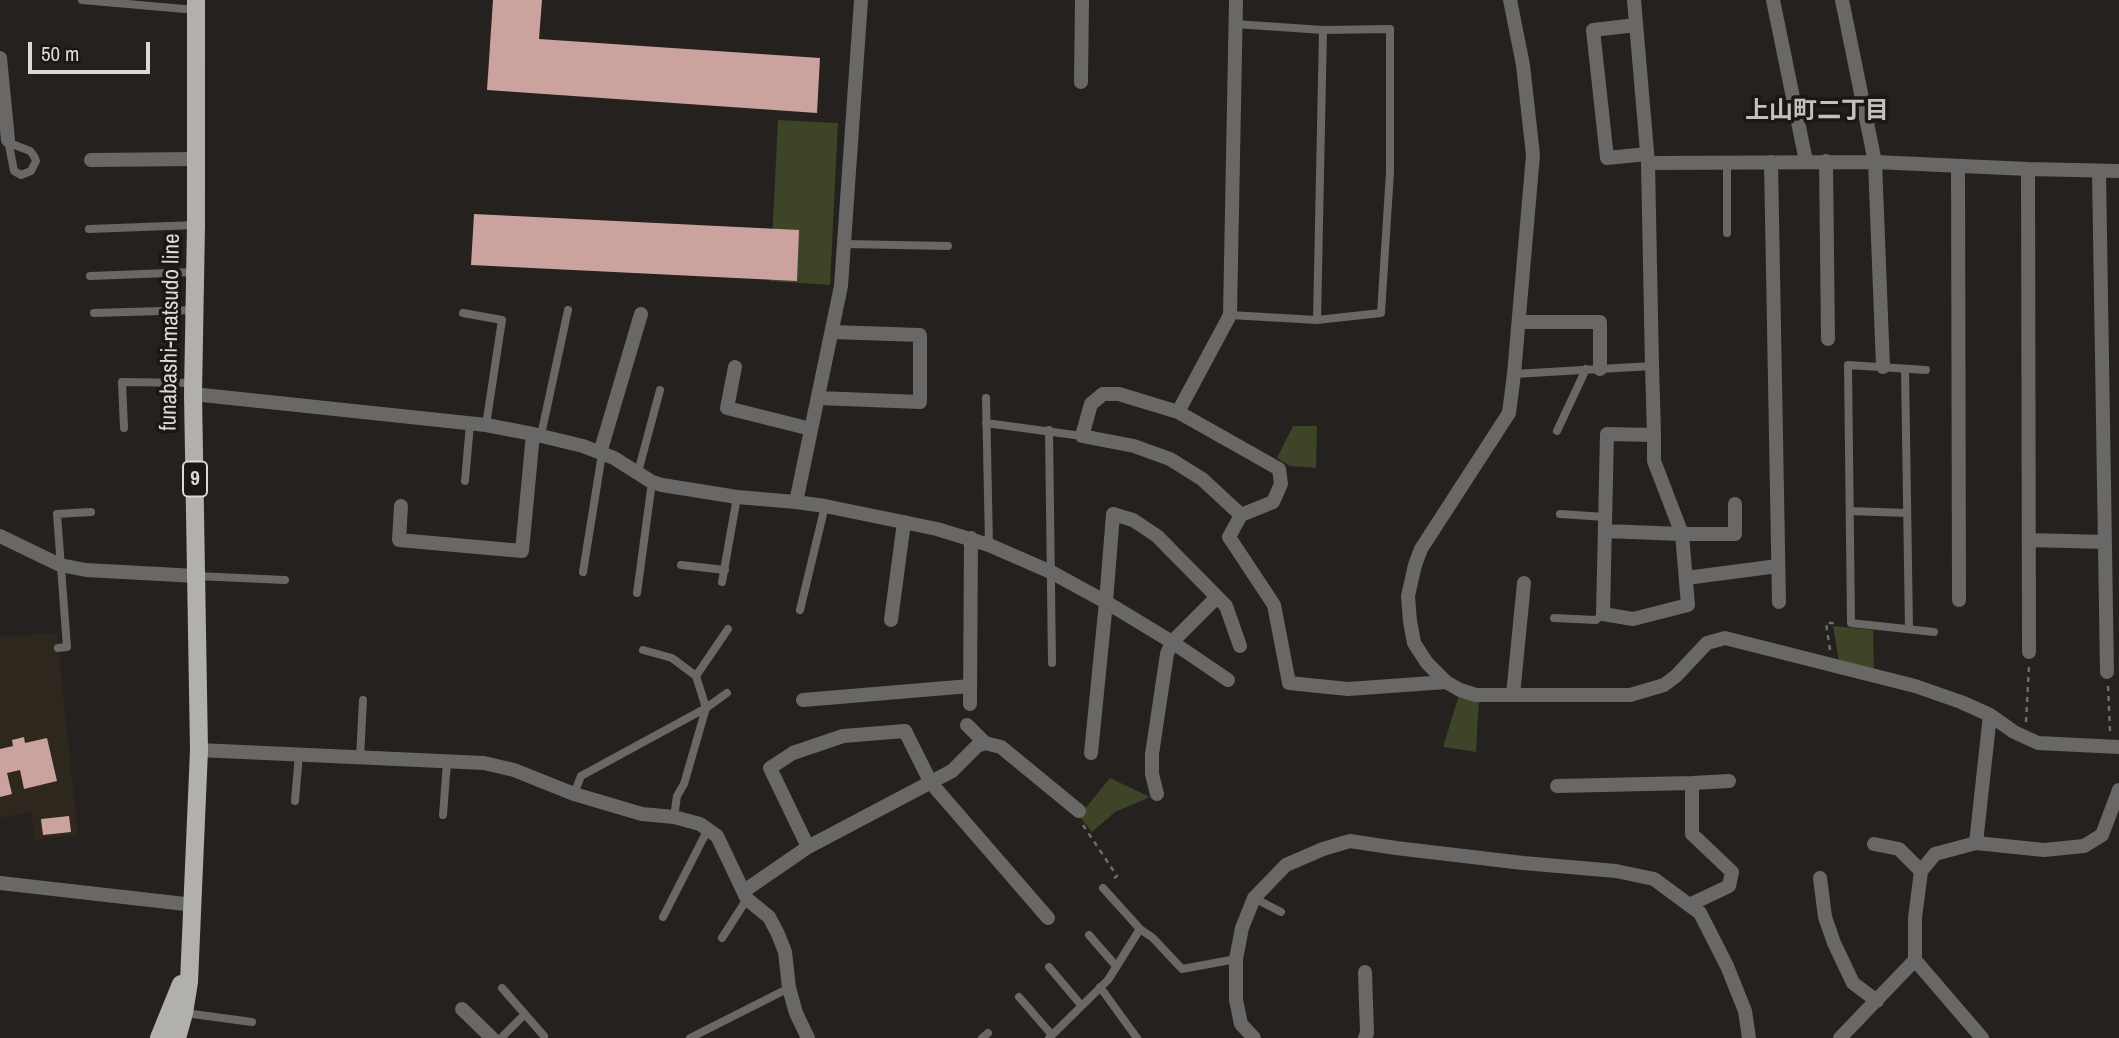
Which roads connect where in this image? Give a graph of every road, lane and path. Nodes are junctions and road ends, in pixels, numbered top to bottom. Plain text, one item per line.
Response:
1 (82, 0) edge
2 (861, 0) edge
3 (1082, 0) edge
4 (1236, 0) edge
5 (1510, 0) edge
6 (1634, 0) edge
7 (1773, 0) edge
8 (1842, 0) edge
9 (196, 5) edge
10 (1235, 24) junction
11 (1636, 25) junction
12 (1323, 30) junction
13 (0, 58) edge
14 (1081, 82) dead end
15 (8, 140) junction
16 (1648, 158) junction
17 (196, 159) junction
18 (91, 160) dead end
19 (1806, 161) junction
20 (1771, 162) junction
21 (1826, 162) junction
22 (1875, 162) junction
23 (1727, 163) junction
24 (1958, 166) junction
25 (2028, 169) junction
26 (2099, 171) junction
27 (2119, 171) edge
28 (196, 225) junction
29 (89, 229) dead end
30 (1727, 233) dead end
31 (846, 244) junction
32 (948, 246) dead end
33 (195, 272) junction
34 (90, 276) dead end
35 (195, 310) junction
36 (568, 310) dead end
37 (94, 313) dead end
38 (463, 313) dead end
39 (641, 314) dead end
40 (1230, 315) junction
41 (1317, 320) junction
42 (1519, 322) junction
43 (833, 332) junction
44 (1828, 339) dead end
45 (1653, 366) junction
46 (735, 368) dead end
47 (1882, 368) junction
48 (1593, 369) junction
49 (1905, 369) junction
50 (1926, 370) dead end
51 (1514, 374) junction
52 (193, 388) junction
53 (660, 390) dead end
54 (818, 398) junction
55 (986, 398) dead end
56 (1178, 412) junction
57 (986, 422) junction
58 (470, 424) junction
59 (486, 425) junction
60 (124, 428) dead end
61 (811, 429) junction
62 (1049, 430) junction
63 (1557, 431) dead end
64 (537, 435) junction
65 (1654, 435) junction
66 (1082, 436) junction
67 (601, 454) junction
68 (638, 472) junction
69 (465, 481) dead end
70 (652, 482) junction
71 (737, 497) junction
72 (796, 502) junction
73 (1735, 504) dead end
74 (401, 506) dead end
75 (825, 506) junction
76 (91, 512) dead end
77 (1850, 512) junction
78 (1907, 513) junction
79 (1560, 514) dead end
80 (1241, 515) junction
81 (904, 522) junction
82 (1605, 524) junction
83 (0, 527) edge
84 (1682, 534) junction
85 (0, 536) edge
86 (971, 538) junction
87 (2029, 540) junction
88 (2105, 542) junction
89 (989, 545) junction
90 (60, 565) junction
91 (681, 565) dead end
92 (1778, 566) junction
93 (725, 570) junction
94 (583, 572) dead end
95 (1051, 572) junction
96 (196, 576) junction
97 (1686, 579) junction
98 (285, 580) dead end
99 (722, 582) dead end
100 (1524, 583) dead end
101 (636, 593) dead end
102 (1217, 597) junction
103 (1959, 600) dead end
104 (1106, 602) junction
105 (1779, 602) dead end
106 (800, 610) dead end
107 (1603, 614) junction
108 (1554, 618) dead end
109 (891, 620) dead end
110 (1852, 623) junction
111 (728, 629) dead end
112 (1909, 629) junction
113 (1934, 632) dead end
114 (1172, 642) junction
115 (1240, 646) dead end
116 (58, 648) dead end
117 (643, 650) dead end
118 (2029, 652) joint
119 (1052, 663) dead end
120 (1832, 666) junction
121 (2107, 672) joint
122 (696, 676) junction
123 (1228, 680) dead end
124 (1446, 682) junction
125 (970, 687) junction
126 (727, 693) dead end
127 (1513, 695) junction
128 (363, 700) dead end
129 (803, 700) dead end
130 (970, 705) dead end
131 (706, 708) junction
132 (1990, 715) junction
133 (967, 725) dead end
134 (2026, 737) junction
135 (985, 743) junction
136 (2115, 747) edge
137 (199, 750) junction
138 (1091, 753) dead end
139 (299, 754) junction
140 (360, 758) junction
141 (447, 762) junction
142 (1729, 781) dead end
143 (931, 783) junction
144 (1692, 783) junction
145 (1557, 786) dead end
146 (2119, 789) edge
147 (574, 794) junction
148 (1157, 794) dead end
149 (295, 802) dead end
150 (1079, 811) joint
151 (443, 815) dead end
152 (674, 817) junction
153 (708, 829) junction
154 (2119, 830) edge
155 (2102, 835) junction
156 (1976, 843) junction
157 (1874, 844) dead end
158 (808, 848) junction
159 (1922, 871) junction
160 (1117, 876) dead end
161 (1820, 878) dead end
162 (0, 883) edge
163 (1103, 888) dead end
164 (746, 895) junction
165 (1254, 898) junction
166 (194, 905) junction
167 (1689, 905) junction
168 (1281, 912) dead end
169 (663, 917) dead end
170 (1048, 918) dead end
171 (1140, 929) junction
172 (1089, 935) dead end
173 (722, 939) dead end
174 (190, 957) junction
175 (1236, 959) junction
176 (1915, 960) junction
177 (1116, 966) junction
178 (1049, 967) dead end
179 (1366, 972) dead end
180 (1100, 987) junction
181 (502, 988) dead end
182 (789, 988) junction
183 (1019, 997) dead end
184 (1877, 1001) junction
185 (1081, 1005) junction
186 (462, 1009) dead end
187 (184, 1013) junction
188 (525, 1014) junction
189 (252, 1022) dead end
190 (482, 1034) edge
191 (544, 1036) dead end
192 (1051, 1036) edge
193 (159, 1038) edge
194 (177, 1038) edge
195 (501, 1038) edge
196 (690, 1038) edge
197 (808, 1038) edge
198 (1137, 1038) edge
199 (1254, 1038) edge
200 (1365, 1038) edge
201 (1749, 1038) edge
202 (1840, 1038) edge
203 (1982, 1038) edge

1 - 9 lane
2 - 31 street
3 - 14 street
4 - 10 street
5 - 42 street
6 - 11 street
7 - 19 street
8 - 22 street
9 - 17 main road, funabashi-matsudo line / 9
10 - 12 lane
10 - 40 street
11 - 16 street
11 - 16 street
12 - 41 lane
12 - 41 lane
13 - 15 street
15 - 15 lane
16 - 23 street
16 - 45 street
17 - 18 street
17 - 28 main road, funabashi-matsudo line / 9
19 - 20 street
19 - 21 street
20 - 23 street
20 - 92 street
21 - 22 street
21 - 44 street
22 - 24 street
22 - 47 street
23 - 30 lane
24 - 25 street
24 - 103 street
25 - 26 street
25 - 87 street
26 - 27 street
26 - 88 street
28 - 29 lane
28 - 33 main road, funabashi-matsudo line / 9
31 - 32 lane
31 - 43 street
33 - 34 lane
33 - 35 main road, funabashi-matsudo line / 9
35 - 37 lane
35 - 52 main road, funabashi-matsudo line / 9
36 - 64 lane
38 - 59 lane
39 - 67 street
40 - 41 lane
40 - 56 street
42 - 48 street
42 - 51 street
43 - 54 street
43 - 54 street
45 - 48 lane
45 - 65 street
46 - 61 street
47 - 49 lane
47 - 77 lane
48 - 51 lane
48 - 63 lane
49 - 50 lane
49 - 78 lane
51 - 124 street
52 - 58 street
52 - 60 lane
52 - 96 main road, funabashi-matsudo line / 9
53 - 68 lane
54 - 61 street
55 - 57 lane
56 - 66 street
56 - 80 street
57 - 62 lane
57 - 89 lane
58 - 59 street
58 - 69 lane
59 - 64 street
61 - 72 street
62 - 66 lane
62 - 95 lane
64 - 67 street
64 - 74 street
65 - 82 street
65 - 84 street
66 - 80 street
67 - 68 street
67 - 94 lane
68 - 70 street
70 - 71 street
70 - 101 lane
71 - 72 street
71 - 93 lane
72 - 75 street
73 - 84 street
75 - 81 street
75 - 106 lane
76 - 90 lane
77 - 78 lane
77 - 110 lane
78 - 112 lane
79 - 82 lane
80 - 124 street
81 - 86 street
81 - 109 street
82 - 84 street
82 - 107 street
83 - 85 lane
84 - 97 street
85 - 90 street
86 - 89 street
86 - 125 street
87 - 88 street
87 - 118 street
88 - 121 street
89 - 95 street
90 - 96 street
90 - 116 lane
91 - 93 lane
92 - 97 street
92 - 105 street
93 - 99 lane
95 - 104 street
95 - 119 lane
96 - 98 lane
96 - 137 main road, funabashi-matsudo line / 9
97 - 107 street
100 - 127 street
102 - 104 street
102 - 114 street
102 - 115 street
104 - 114 street
104 - 138 street
107 - 108 lane
110 - 112 lane
110 - 120 path
111 - 122 lane
112 - 113 lane
114 - 123 street
114 - 148 street
117 - 122 lane
118 - 134 path
120 - 127 street
120 - 132 street
121 - 136 path
122 - 131 lane
124 - 127 street
125 - 129 street
125 - 130 street
126 - 131 lane
128 - 140 lane
131 - 147 lane
131 - 152 lane
132 - 134 street
132 - 156 street
133 - 135 street
134 - 136 street
135 - 143 street
135 - 150 street
137 - 139 street
137 - 166 main road, funabashi-matsudo line / 9
139 - 140 street
139 - 149 lane
140 - 141 street
141 - 147 street
141 - 151 lane
142 - 144 street
143 - 158 street
143 - 158 street
143 - 170 street
144 - 145 street
144 - 167 street
146 - 155 street
147 - 152 street
150 - 160 path
152 - 153 street
153 - 164 street
153 - 169 lane
154 - 155 street
155 - 156 street
156 - 159 street
157 - 159 street
158 - 164 street
159 - 176 street
161 - 184 street
162 - 166 street
163 - 171 lane
164 - 173 lane
164 - 182 street
165 - 167 street
165 - 168 lane
165 - 175 street
166 - 174 main road, funabashi-matsudo line / 9
167 - 201 street
171 - 175 lane
171 - 177 lane
172 - 177 lane
174 - 187 main road, funabashi-matsudo line / 9
174 - 193 main road, funabashi-matsudo line / 9
175 - 199 street
176 - 184 street
176 - 203 street
177 - 180 lane
178 - 185 lane
179 - 200 street
180 - 185 lane
180 - 198 lane
181 - 188 lane
182 - 196 lane
182 - 197 street
183 - 192 lane
184 - 202 street
185 - 192 lane
186 - 190 street
187 - 189 lane
187 - 194 main road, funabashi-matsudo line / 9
188 - 191 lane
188 - 195 lane

